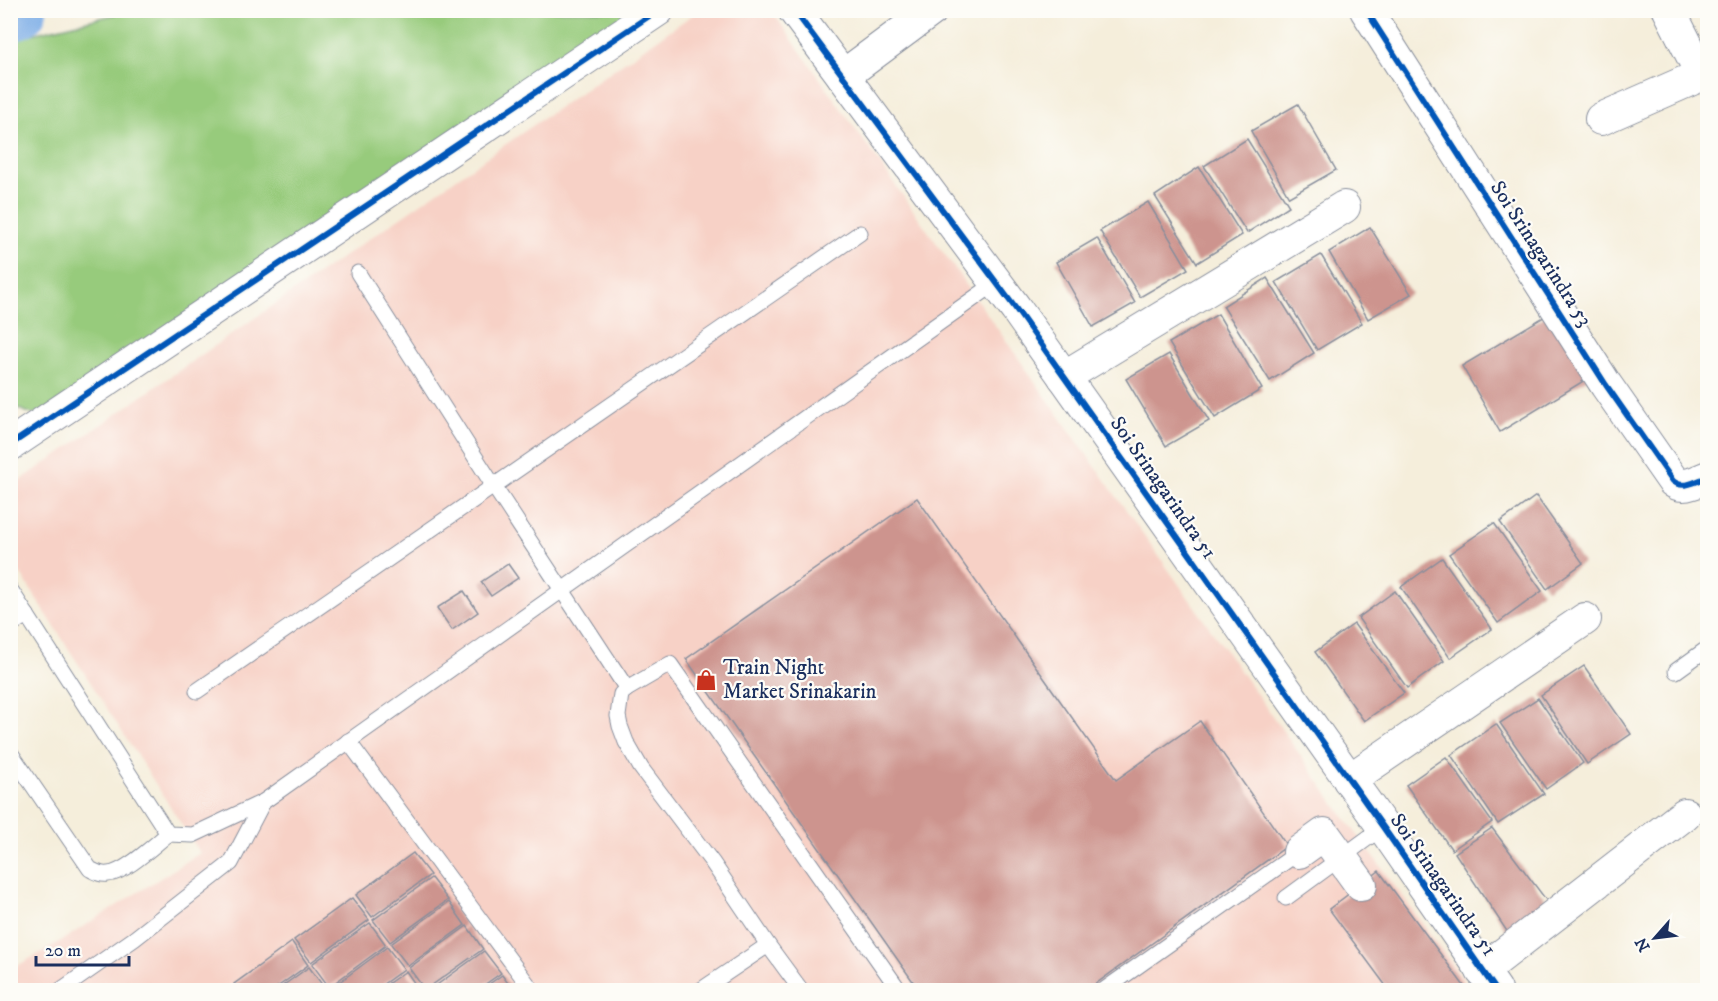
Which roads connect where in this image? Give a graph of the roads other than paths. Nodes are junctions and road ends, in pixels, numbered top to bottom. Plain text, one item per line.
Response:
1 (658, 10) edge
2 (794, 10) edge
3 (932, 10) edge
4 (1366, 10) edge
5 (1669, 10) edge
6 (1705, 74) edge
7 (843, 76) junction
8 (1600, 119) dead end
9 (1344, 207) dead end
10 (860, 233) dead end
11 (358, 273) dead end
12 (997, 282) junction
13 (1064, 377) junction
14 (10, 445) edge
15 (1707, 477) edge
16 (493, 485) junction
17 (10, 589) edge
18 (562, 591) junction
19 (27, 615) junction
20 (1585, 619) dead end
21 (10, 626) edge
22 (1707, 648) edge
23 (1676, 671) dead end
24 (627, 689) junction
25 (197, 691) dead end
26 (348, 741) junction
27 (10, 752) edge
28 (1349, 780) junction
29 (263, 802) junction
30 (1685, 814) dead end
31 (1383, 827) junction
32 (168, 834) junction
33 (1299, 852) joint
34 (1341, 857) junction
35 (1361, 885) dead end
36 (1286, 898) dead end
37 (768, 945) junction
38 (1489, 981) edge
39 (61, 990) edge
40 (532, 990) edge
41 (701, 990) edge
42 (801, 990) edge
43 (899, 990) edge
44 (1104, 990) edge

1 - 14 street
2 - 7 street, Soi Srinagarindra 51
3 - 7 street
4 - 15 street, Soi Srinagarindra 53
5 - 6 street
6 - 8 street
7 - 12 street, Soi Srinagarindra 51
9 - 13 street
10 - 16 lane
11 - 16 lane
12 - 13 street, Soi Srinagarindra 51
12 - 18 lane
13 - 28 street, Soi Srinagarindra 51
16 - 18 lane
16 - 25 lane
17 - 19 lane
18 - 24 lane
18 - 26 lane
19 - 21 lane
19 - 32 lane
20 - 28 street
22 - 23 lane
24 - 37 lane
24 - 43 lane
26 - 29 lane
26 - 40 lane
27 - 32 lane
28 - 31 street, Soi Srinagarindra 51
29 - 32 lane
29 - 39 lane
30 - 38 street
31 - 34 lane
31 - 38 street, Soi Srinagarindra 51
33 - 34 street
33 - 44 lane
34 - 35 street
34 - 36 lane
37 - 41 lane
37 - 42 lane

